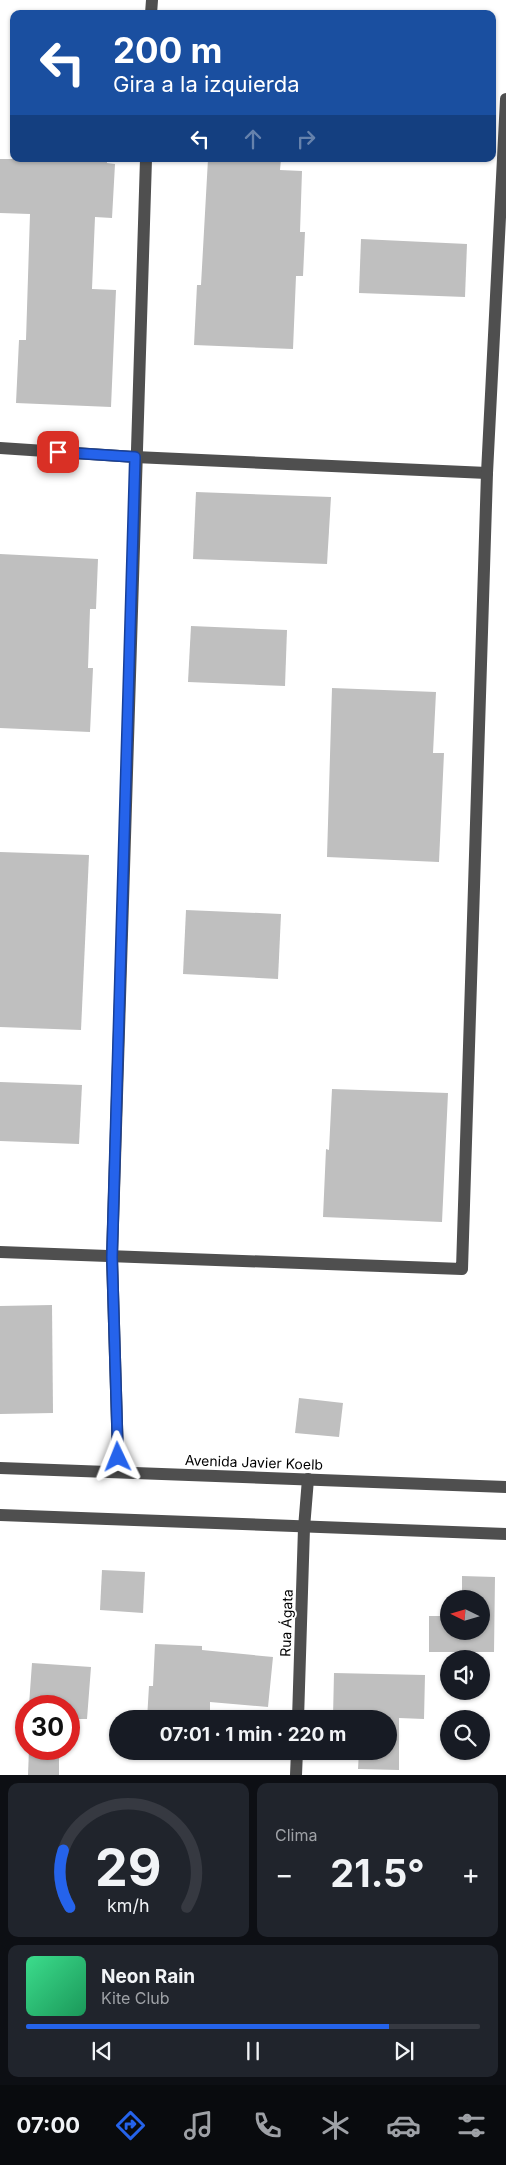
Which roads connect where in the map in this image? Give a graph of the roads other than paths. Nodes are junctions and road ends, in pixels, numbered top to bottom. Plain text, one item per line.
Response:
1 (506, 99) edge
2 (146, 162) edge
3 (0, 448) edge
4 (135, 457) junction
5 (487, 473) junction
6 (0, 1252) edge
7 (112, 1257) junction
8 (0, 1468) edge
9 (117, 1472) junction
10 (308, 1479) junction
11 (506, 1487) edge
12 (0, 1515) edge
13 (304, 1528) junction
14 (506, 1534) edge
15 (298, 1710) edge
16 (297, 1760) edge
17 (296, 1775) edge

1 - 5 street
2 - 4 street
3 - 4 street
4 - 5 street
4 - 7 street
5 - 7 street
6 - 7 street
7 - 9 street
8 - 9 street, Avenida Javier Koelb
9 - 10 street, Avenida Javier Koelb
10 - 11 street, Avenida Javier Koelb
10 - 13 street, Rua Ágata
12 - 13 street
13 - 14 street
13 - 15 street, Rua Ágata
16 - 17 street

